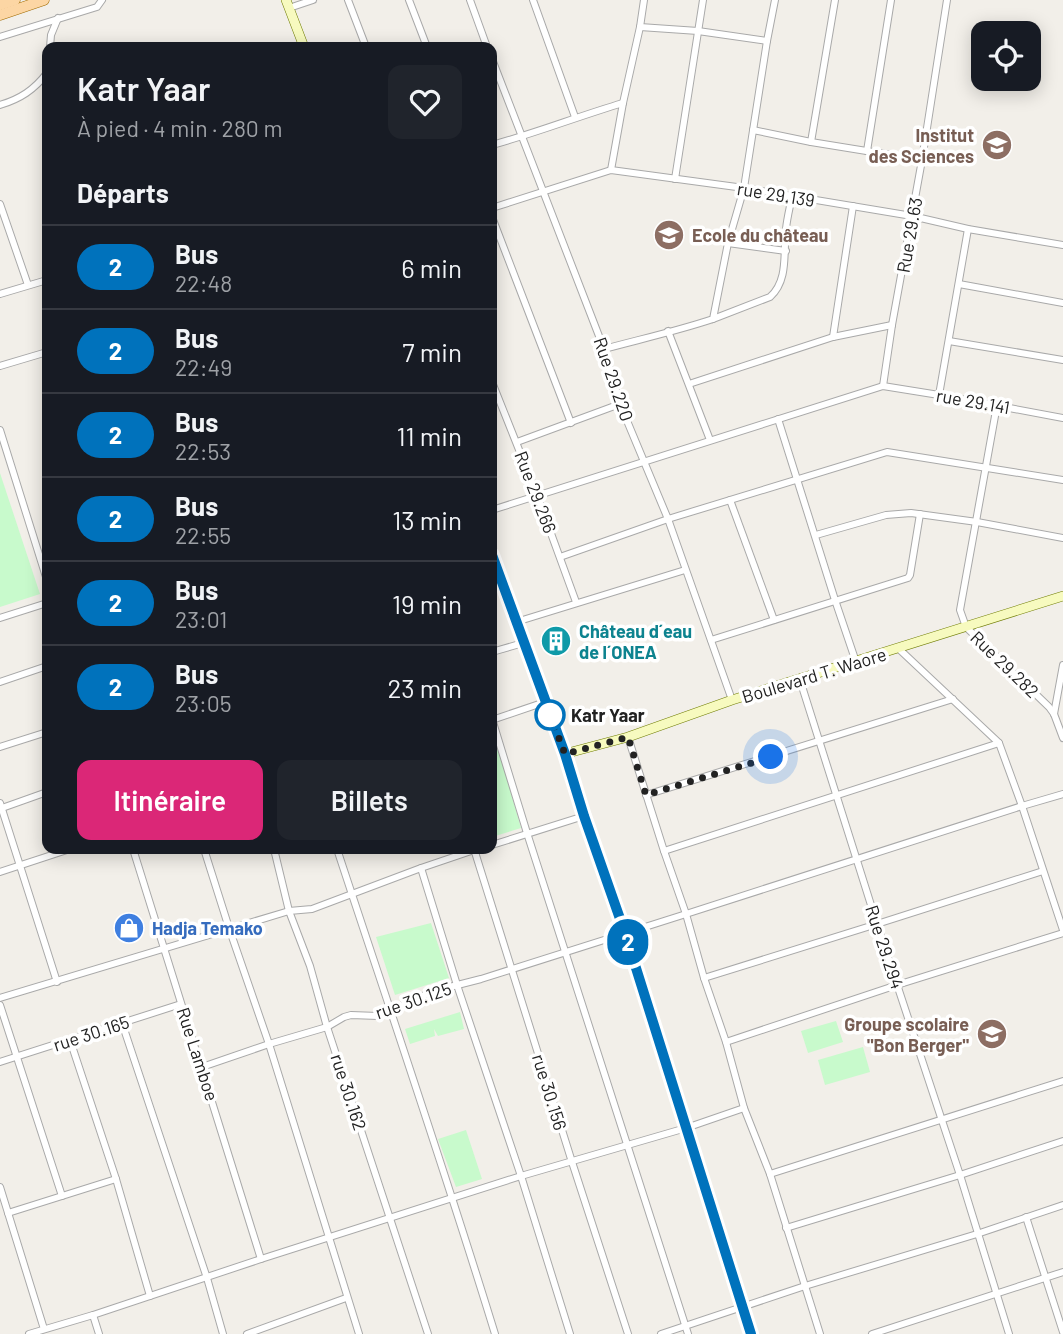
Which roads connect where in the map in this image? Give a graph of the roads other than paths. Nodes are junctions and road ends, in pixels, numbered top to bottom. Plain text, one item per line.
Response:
1 (15, 0) edge
2 (44, 0) edge
3 (102, 0) edge
4 (313, 0) edge
5 (348, 0) edge
6 (409, 0) edge
7 (470, 0) edge
8 (533, 0) edge
9 (644, 0) edge
10 (703, 0) edge
11 (775, 0) edge
12 (835, 0) edge
13 (891, 0) edge
14 (947, 0) edge
15 (288, 4) edge
16 (0, 5) edge
17 (0, 15) edge
18 (58, 18) junction
19 (640, 27) junction
20 (698, 31) junction
21 (0, 37) edge
22 (766, 41) junction
23 (50, 42) edge
24 (302, 42) edge
25 (364, 42) edge
26 (424, 42) edge
27 (485, 42) edge
28 (497, 72) edge
29 (42, 78) edge
30 (622, 103) junction
31 (0, 105) edge
32 (575, 117) junction
33 (753, 130) junction
34 (521, 137) junction
35 (811, 142) junction
36 (497, 144) edge
37 (867, 151) junction
38 (922, 160) junction
39 (611, 170) junction
40 (675, 179) junction
41 (744, 188) junction
42 (542, 191) junction
43 (792, 196) junction
44 (0, 204) edge
45 (497, 206) edge
46 (853, 206) junction
47 (912, 216) junction
48 (968, 229) junction
49 (497, 230) edge
50 (728, 243) junction
51 (1063, 245) edge
52 (786, 251) junction
53 (42, 281) edge
54 (959, 284) junction
55 (29, 285) junction
56 (0, 294) edge
57 (1063, 303) edge
58 (713, 318) junction
59 (892, 325) junction
60 (668, 331) junction
61 (834, 337) junction
62 (949, 341) junction
63 (604, 349) junction
64 (42, 353) edge
65 (1063, 360) edge
66 (0, 366) edge
67 (689, 384) junction
68 (883, 386) junction
69 (497, 394) edge
70 (939, 395) junction
71 (620, 404) junction
72 (997, 405) junction
73 (1063, 418) edge
74 (778, 419) junction
75 (571, 423) junction
76 (0, 431) edge
77 (710, 440) junction
78 (517, 442) junction
79 (644, 462) junction
80 (987, 467) junction
81 (797, 478) junction
82 (1063, 480) edge
83 (537, 495) junction
84 (730, 500) junction
85 (497, 508) edge
86 (920, 514) junction
87 (668, 519) junction
88 (976, 522) junction
89 (816, 535) junction
90 (1063, 537) edge
91 (42, 552) edge
92 (561, 556) junction
93 (497, 569) edge
94 (685, 570) junction
95 (502, 583) junction
96 (497, 585) edge
97 (1063, 596) edge
98 (835, 600) junction
99 (576, 602) junction
100 (42, 605) edge
101 (0, 618) edge
102 (774, 620) junction
103 (516, 622) junction
104 (965, 627) junction
105 (711, 640) junction
106 (523, 643) junction
107 (899, 649) junction
108 (497, 651) edge
109 (856, 662) junction
110 (1063, 665) edge
111 (42, 668) edge
112 (800, 680) junction
113 (0, 682) edge
114 (953, 699) junction
115 (732, 700) junction
116 (545, 702) junction
117 (1055, 714) junction
118 (497, 717) edge
119 (42, 734) edge
120 (497, 735) edge
121 (628, 737) junction
122 (1063, 738) edge
123 (820, 741) junction
124 (999, 743) junction
125 (0, 747) edge
126 (565, 754) junction
127 (42, 793) edge
128 (1063, 794) edge
129 (646, 795) junction
130 (837, 796) junction
131 (1, 805) edge
132 (1022, 806) junction
133 (584, 816) junction
134 (527, 833) junction
135 (497, 843) edge
136 (664, 850) junction
137 (55, 854) edge
138 (135, 854) edge
139 (206, 854) edge
140 (275, 854) edge
141 (339, 854) edge
142 (462, 854) edge
143 (478, 854) edge
144 (856, 859) junction
145 (19, 866) junction
146 (421, 868) junction
147 (1042, 870) junction
148 (0, 872) edge
149 (351, 894) junction
150 (289, 911) junction
151 (686, 914) junction
152 (877, 924) junction
153 (229, 928) junction
154 (1063, 932) edge
155 (625, 933) junction
156 (164, 948) junction
157 (565, 951) junction
158 (512, 968) junction
159 (704, 978) junction
160 (57, 982) junction
161 (457, 985) junction
162 (897, 985) junction
163 (0, 998) edge
164 (181, 1004) junction
165 (0, 1005) edge
166 (390, 1012) junction
167 (122, 1023) junction
168 (327, 1027) junction
169 (70, 1040) junction
170 (726, 1042) junction
171 (269, 1044) junction
172 (18, 1057) junction
173 (0, 1062) edge
174 (202, 1067) junction
175 (1063, 1081) edge
176 (744, 1108) junction
177 (941, 1119) junction
178 (686, 1128) junction
179 (1063, 1141) edge
180 (626, 1145) junction
181 (572, 1162) junction
182 (770, 1174) junction
183 (960, 1175) junction
184 (521, 1176) junction
185 (116, 1179) junction
186 (0, 1187) edge
187 (62, 1196) junction
188 (453, 1199) junction
189 (1063, 1205) edge
190 (8, 1213) junction
191 (1027, 1217) junction
192 (390, 1219) junction
193 (786, 1228) junction
194 (977, 1234) junction
195 (330, 1238) junction
196 (261, 1259) junction
197 (1063, 1272) edge
198 (207, 1278) junction
199 (1046, 1278) junction
200 (805, 1286) junction
201 (996, 1293) junction
202 (150, 1296) junction
203 (346, 1298) junction
204 (743, 1308) junction
205 (93, 1315) junction
206 (44, 1329) junction
207 (356, 1331) edge
208 (686, 1331) edge
209 (1063, 1332) edge
210 (29, 1334) edge
211 (99, 1334) edge
212 (223, 1334) edge
213 (247, 1334) edge
214 (429, 1334) edge
215 (495, 1334) edge
216 (570, 1334) edge
217 (628, 1334) edge
218 (661, 1334) edge
219 (751, 1334) edge
220 (820, 1334) edge
221 (872, 1334) edge
222 (1009, 1334) edge

1 - 16 main road
2 - 17 main road
3 - 18 street
4 - 15 street
5 - 25 street
6 - 26 street
7 - 27 street
8 - 32 street
9 - 19 street
10 - 20 street
11 - 22 street
12 - 35 street
13 - 37 street
14 - 38 street, Rue 29.63
15 - 24 street
18 - 21 street
18 - 23 street
19 - 20 street
19 - 30 street
20 - 22 street
20 - 40 street
22 - 33 street
28 - 34 street, Rue 29.220
29 - 31 street
30 - 32 street
30 - 39 street
32 - 34 street
33 - 35 street
33 - 41 street
34 - 36 street
34 - 42 street, Rue 29.220
35 - 37 street
37 - 38 street
38 - 47 street, Rue 29.63
39 - 40 street, rue 29.139
39 - 42 street, rue 29.139
40 - 41 street, rue 29.139
41 - 43 street, rue 29.139
41 - 50 street
42 - 45 street, rue 29.139
42 - 63 street, Rue 29.220
43 - 46 street, rue 29.139
43 - 52 street
44 - 55 street
46 - 47 street, rue 29.139
46 - 61 street
47 - 48 street, rue 29.139
47 - 59 street, Rue 29.63
48 - 51 street, rue 29.139
48 - 54 street
49 - 75 street
50 - 52 street
50 - 58 street
52 - 58 street
53 - 55 street
54 - 57 street
54 - 62 street
55 - 56 street
58 - 60 street
59 - 61 street
59 - 68 street, Rue 29.63
60 - 63 street
60 - 67 street
61 - 67 street
62 - 65 street
62 - 70 street
63 - 71 street, Rue 29.220
64 - 66 street
67 - 77 street
68 - 70 street, rue 29.141
68 - 74 street
69 - 78 street, Rue 29.266
70 - 72 street, rue 29.141
71 - 75 street
71 - 79 street, Rue 29.220
72 - 73 street, rue 29.141
72 - 80 street
74 - 77 street
74 - 81 street
75 - 78 street
76 - 91 street
77 - 79 street
78 - 83 street, Rue 29.266
79 - 83 street
79 - 87 street, Rue 29.220
80 - 81 street
80 - 82 street
80 - 88 street
81 - 84 street
81 - 89 street
83 - 85 street
83 - 92 street, Rue 29.266
84 - 87 street
84 - 102 street
86 - 88 street
86 - 89 street
86 - 98 street
87 - 92 street
87 - 94 street, Rue 29.220
88 - 90 street
88 - 104 street
89 - 98 street
92 - 99 street, Rue 29.266
93 - 95 street
94 - 99 street
94 - 105 street, Rue 29.220
95 - 96 street
95 - 103 street
97 - 104 street, Boulevard T. Waore
98 - 102 street
98 - 109 street
99 - 103 street
100 - 101 street
102 - 105 street
103 - 106 street
104 - 107 street, Boulevard T. Waore
104 - 117 street, Rue 29.282
105 - 115 street, Rue 29.220
106 - 108 street
106 - 116 street
107 - 109 street, Boulevard T. Waore
107 - 114 street
109 - 112 street, Boulevard T. Waore
110 - 117 street
111 - 113 street
112 - 115 street, Boulevard T. Waore
112 - 123 street, Rue 29.294
114 - 123 street
114 - 124 street
115 - 121 street, Boulevard T. Waore
116 - 118 street
116 - 126 street
117 - 122 street, Rue 29.282
119 - 125 street
120 - 134 street
121 - 126 street, Boulevard T. Waore
121 - 129 street
123 - 129 street
123 - 130 street, Rue 29.294
124 - 130 street
124 - 132 street
126 - 133 street
127 - 131 street
128 - 132 street, rue 30.125
129 - 136 street
130 - 136 street
130 - 144 street, Rue 29.294
131 - 145 street
132 - 144 street, rue 30.125
132 - 147 street
133 - 134 street
133 - 155 street
134 - 135 street
134 - 157 street
136 - 151 street
137 - 145 street
138 - 156 street, Rue Lamboe
139 - 153 street
140 - 150 street, rue 30.162
141 - 149 street
142 - 146 street
143 - 158 street, rue 30.156
144 - 151 street, rue 30.125
144 - 152 street, Rue 29.294
145 - 148 street
145 - 160 street
146 - 149 street
146 - 161 street
147 - 152 street
147 - 154 street
149 - 150 street
149 - 166 street
150 - 153 street
150 - 168 street, rue 30.162
151 - 155 street, rue 30.125
151 - 159 street
152 - 159 street
152 - 162 street, Rue 29.294
153 - 156 street
153 - 171 street
154 - 162 street
155 - 157 street, rue 30.125
155 - 178 street
156 - 160 street
156 - 164 street, Rue Lamboe
157 - 158 street, rue 30.125
157 - 180 street
158 - 161 street, rue 30.125
158 - 181 street, rue 30.156
159 - 170 street
160 - 163 street
161 - 166 street, rue 30.125
161 - 184 street
162 - 170 street
162 - 177 street, Rue 29.294
164 - 167 street, rue 30.165
164 - 174 street, Rue Lamboe
165 - 172 street
166 - 168 street, rue 30.125
166 - 188 street
167 - 169 street, rue 30.165
167 - 198 street
168 - 171 street, rue 30.125
168 - 192 street, rue 30.162
169 - 172 street, rue 30.165
169 - 185 street
170 - 176 street
171 - 174 street, rue 30.125
171 - 195 street
172 - 173 street, rue 30.165
172 - 187 street
174 - 196 street, Rue Lamboe
175 - 177 street
176 - 178 street
176 - 182 street
177 - 182 street
177 - 183 street, Rue 29.294
178 - 180 street
178 - 204 street
179 - 183 street
180 - 181 street
180 - 208 street
181 - 184 street
181 - 217 street, rue 30.156
182 - 193 street
183 - 193 street
183 - 194 street, Rue 29.294
184 - 188 street
184 - 216 street
185 - 187 street
185 - 202 street
186 - 190 street
187 - 190 street
188 - 192 street
188 - 215 street
189 - 191 street
190 - 206 street
191 - 194 street
191 - 199 street
192 - 195 street
192 - 214 street, rue 30.162
193 - 200 street
194 - 200 street
194 - 201 street, Rue 29.294
195 - 196 street
195 - 203 street
196 - 198 street
197 - 199 street
198 - 202 street
198 - 212 street
199 - 201 street
199 - 209 street
200 - 204 street
200 - 220 street
201 - 221 street
201 - 222 street, Rue 29.294
202 - 205 street
203 - 207 street
203 - 213 street
204 - 208 street
204 - 219 street
205 - 206 street
205 - 211 street
206 - 210 street
208 - 218 street

